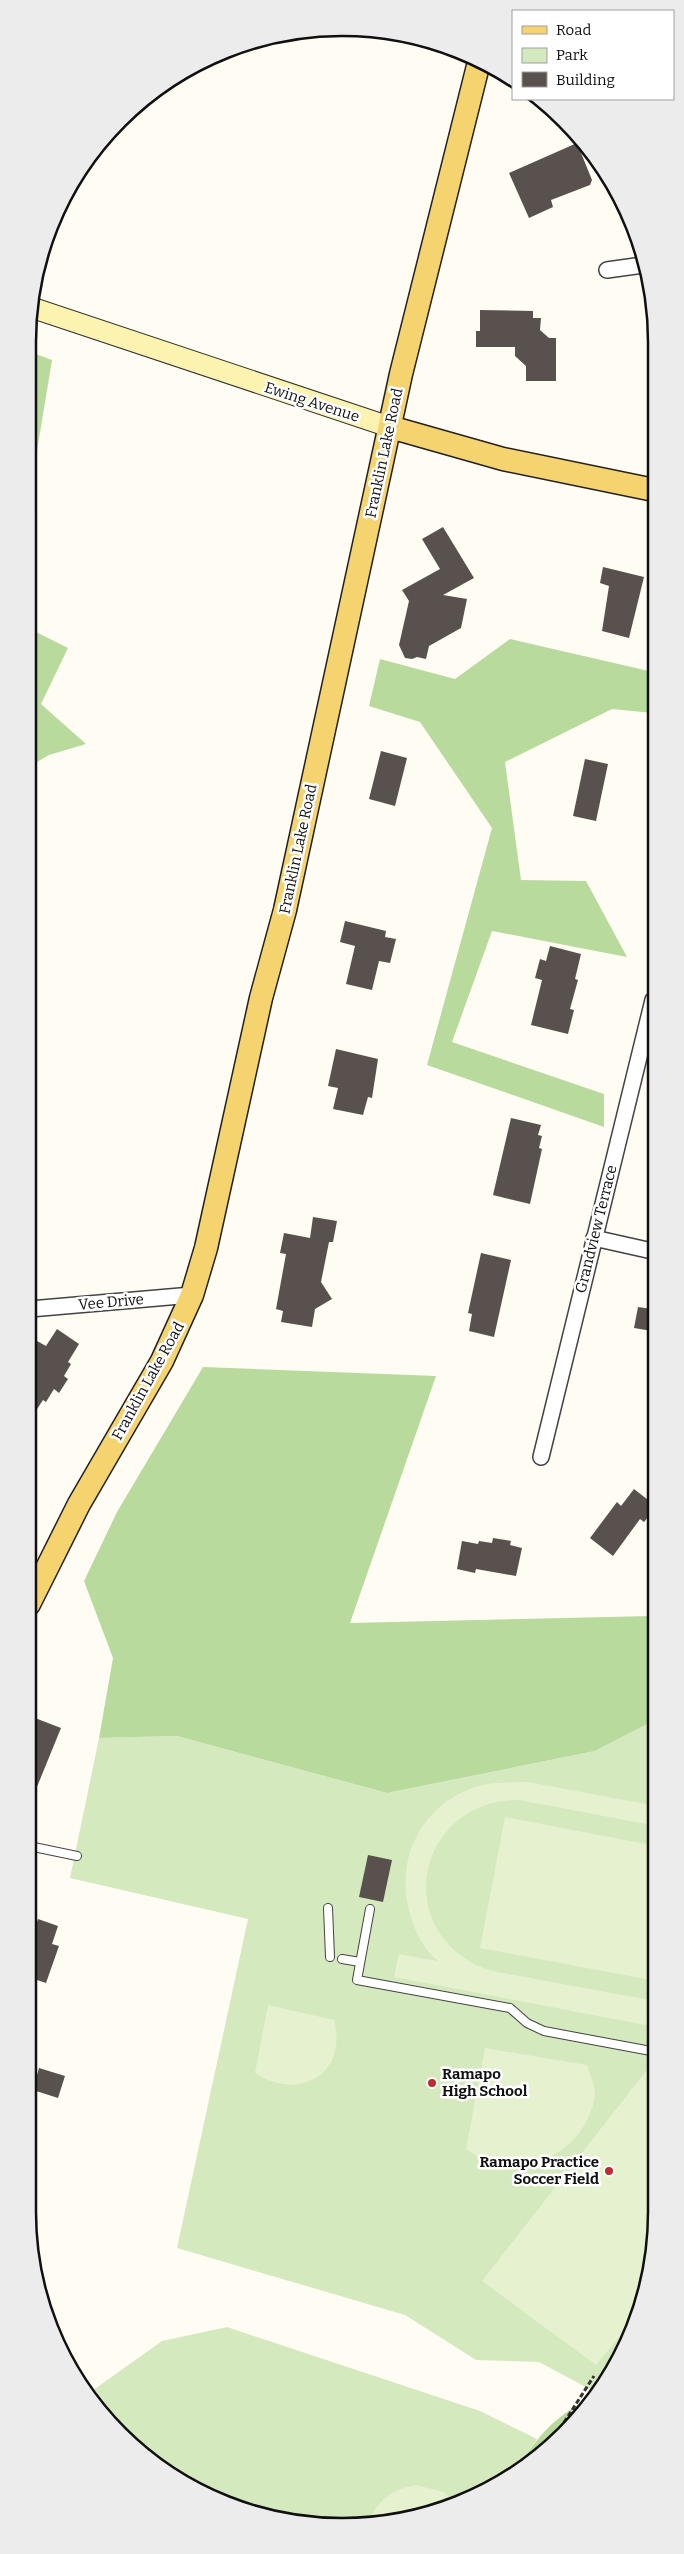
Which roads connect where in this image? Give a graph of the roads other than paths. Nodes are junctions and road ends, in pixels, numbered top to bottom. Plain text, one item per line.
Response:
1 (478, 69) edge
2 (638, 266) edge
3 (607, 270) dead end
4 (38, 310) edge
5 (390, 427) junction
6 (648, 489) edge
7 (648, 1020) edge
8 (594, 1238) junction
9 (648, 1250) edge
10 (192, 1295) junction
11 (36, 1308) edge
12 (540, 1457) dead end
13 (36, 1590) edge
14 (36, 1847) edge
15 (77, 1856) dead end
16 (328, 1908) dead end
17 (370, 1909) dead end
18 (330, 1957) dead end
19 (342, 1959) dead end
20 (360, 1962) junction
21 (648, 2050) edge

1 - 5 main road, Franklin Lake Road
2 - 3 street
4 - 5 main road, Ewing Avenue
5 - 6 main road, Ewing Avenue
5 - 10 main road, Franklin Lake Road
7 - 8 street, Grandview Terrace
8 - 9 street
8 - 12 street, Grandview Terrace
10 - 11 street, Vee Drive
10 - 13 main road, Franklin Lake Road
14 - 15 lane
16 - 18 lane
17 - 20 lane
19 - 20 lane
20 - 21 lane

